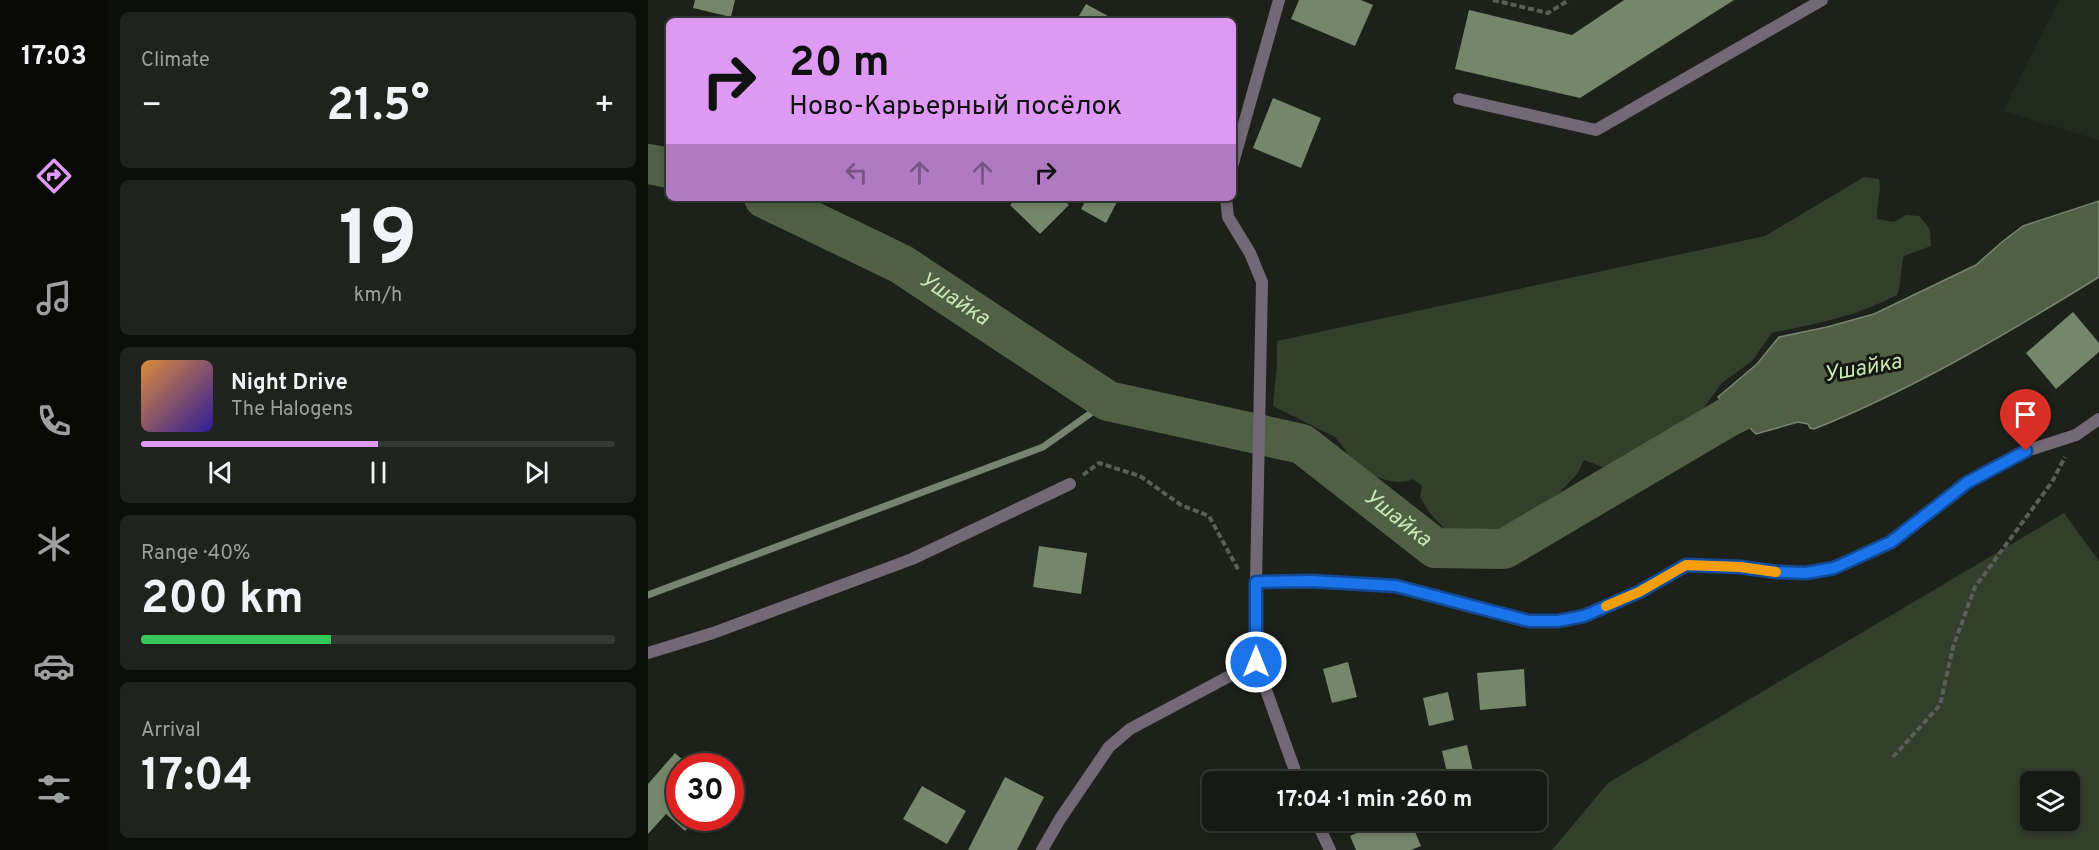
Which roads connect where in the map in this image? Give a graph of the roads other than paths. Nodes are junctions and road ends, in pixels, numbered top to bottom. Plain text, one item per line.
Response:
1 (1279, 0) edge
2 (1822, 0) edge
3 (1459, 99) dead end
4 (1236, 152) edge
5 (1226, 201) edge
6 (2099, 418) edge
7 (1070, 484) road end
8 (1256, 582) junction
9 (648, 653) edge
10 (1256, 662) junction
11 (1295, 771) edge
12 (1321, 831) edge
13 (1042, 850) edge
14 (1330, 850) edge

1 - 4 street
2 - 3 street
5 - 8 street
6 - 8 street
7 - 9 street
8 - 10 street
10 - 11 street
10 - 13 street
12 - 14 street

